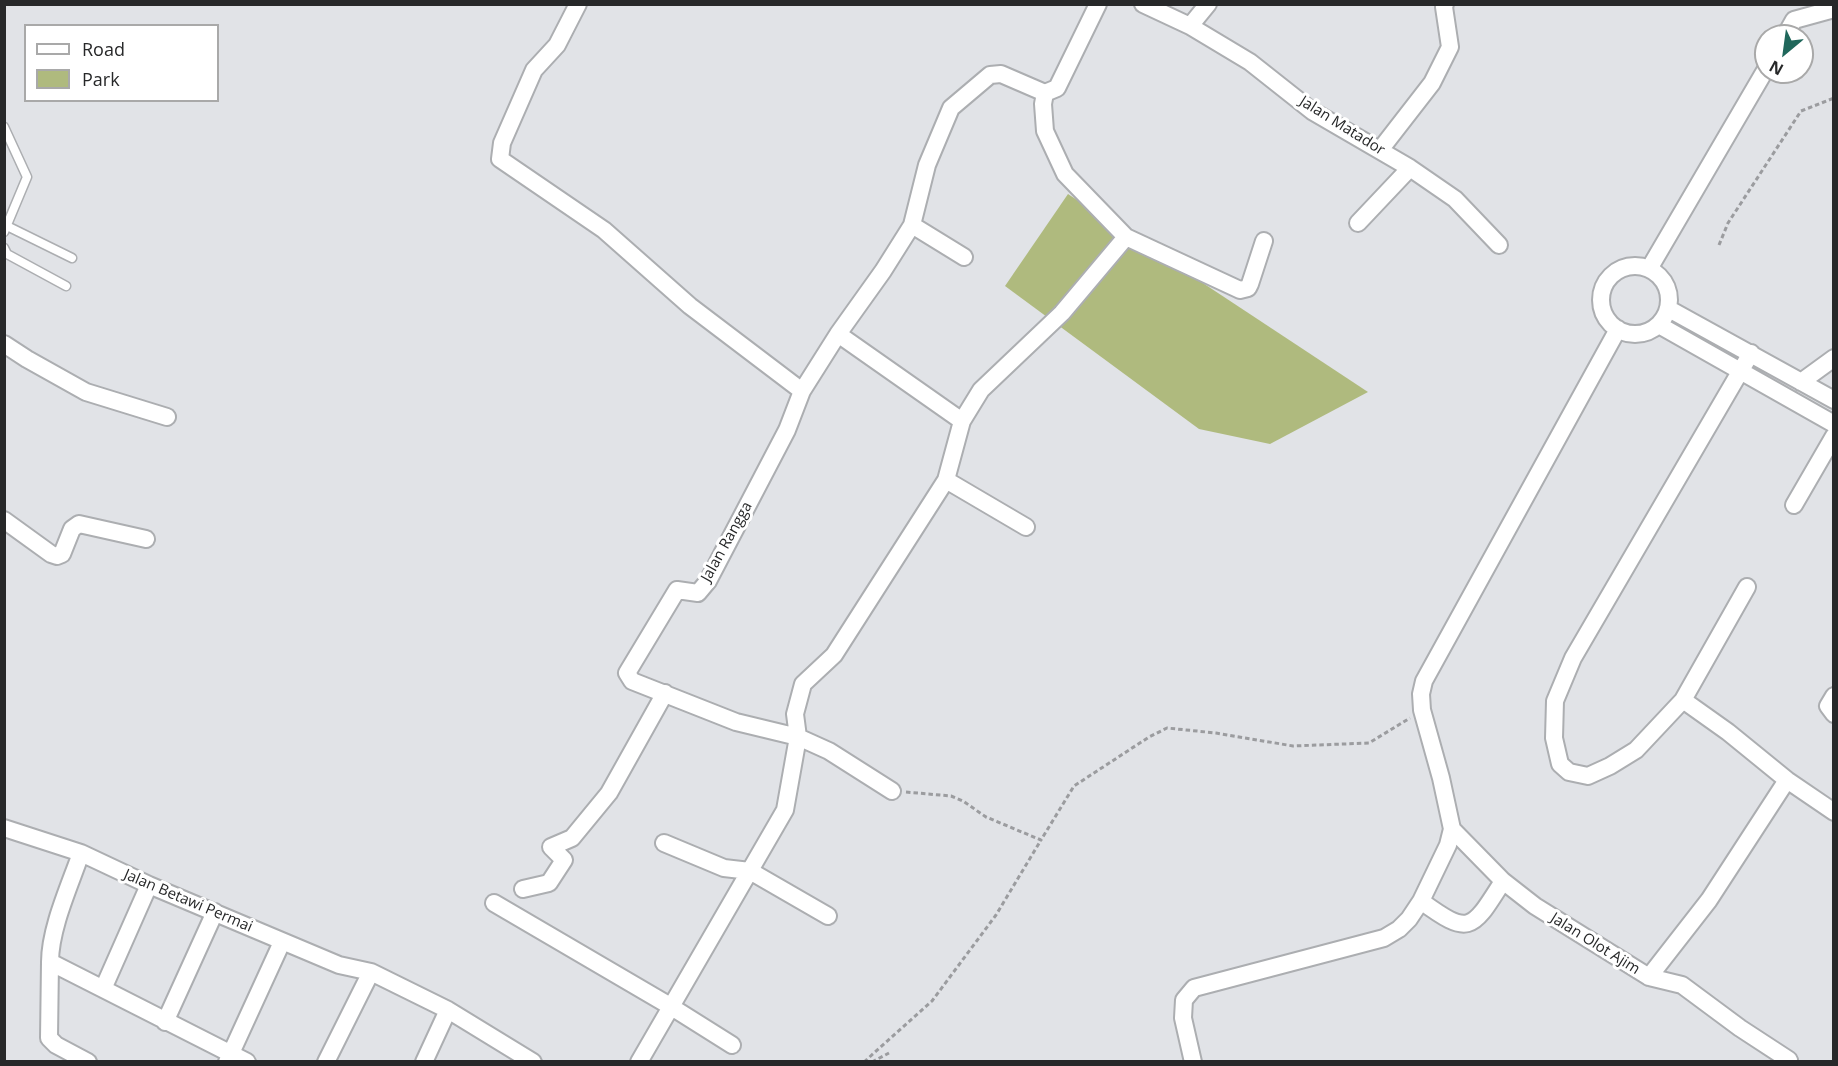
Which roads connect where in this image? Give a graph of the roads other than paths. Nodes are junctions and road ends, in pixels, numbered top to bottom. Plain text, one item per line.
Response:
1 (578, 4) edge
2 (1098, 4) edge
3 (1143, 4) edge
4 (1208, 4) edge
5 (1445, 4) edge
6 (1833, 9) edge
7 (1792, 24) edge
8 (1190, 26) junction
9 (1757, 84) edge
10 (1045, 93) junction
11 (4, 127) edge
12 (1380, 150) junction
13 (1410, 168) junction
14 (1358, 224) dead end
15 (912, 225) junction
16 (6, 229) edge
17 (1126, 237) junction
18 (1264, 242) dead end
19 (1499, 245) dead end
20 (4, 248) edge
21 (964, 256) dead end
22 (72, 258) dead end
23 (1648, 269) junction
24 (66, 286) dead end
25 (1669, 309) junction
26 (1659, 325) junction
27 (1618, 329) junction
28 (838, 334) junction
29 (4, 344) edge
30 (1751, 353) junction
31 (1833, 358) edge
32 (1741, 372) junction
33 (1801, 382) junction
34 (802, 391) junction
35 (1833, 400) edge
36 (167, 417) dead end
37 (962, 421) junction
38 (1833, 424) edge
39 (1833, 436) edge
40 (946, 480) junction
41 (1794, 505) dead end
42 (4, 520) edge
43 (1026, 527) dead end
44 (146, 539) dead end
45 (1747, 587) dead end
46 (665, 693) junction
47 (1833, 696) edge
48 (1683, 700) junction
49 (1833, 714) edge
50 (798, 737) junction
51 (1783, 785) junction
52 (892, 791) road end
53 (1833, 813) edge
54 (4, 828) edge
55 (1452, 829) junction
56 (664, 843) dead end
57 (81, 853) junction
58 (750, 871) junction
59 (1503, 881) junction
60 (149, 885) junction
61 (523, 889) dead end
62 (1421, 901) junction
63 (494, 903) dead end
64 (215, 912) junction
65 (828, 916) dead end
66 (282, 942) junction
67 (50, 962) junction
68 (371, 972) junction
69 (1649, 977) junction
70 (103, 989) junction
71 (670, 1006) junction
72 (448, 1010) junction
73 (165, 1022) junction
74 (732, 1045) dead end
75 (229, 1058) edge
76 (1789, 1060) dead end
77 (88, 1062) edge
78 (248, 1062) edge
79 (326, 1062) edge
80 (424, 1062) edge
81 (532, 1062) edge
82 (639, 1062) edge
83 (1193, 1062) edge

1 - 34 street
2 - 10 street
3 - 8 street, Jalan Matador
4 - 8 street
5 - 12 street
6 - 7 street
8 - 12 street, Jalan Matador
9 - 23 street
10 - 15 street
10 - 17 street
11 - 16 lane
12 - 13 street, Jalan Matador
13 - 14 street
13 - 19 street, Jalan Matador
15 - 21 street
15 - 28 street
16 - 22 lane
17 - 18 street
17 - 37 street
20 - 24 lane
23 - 25 street
23 - 27 street
25 - 26 street
25 - 30 street
26 - 27 street
26 - 32 street
27 - 55 street
28 - 34 street
28 - 37 street
29 - 36 street
30 - 32 street
30 - 33 street
31 - 33 street
32 - 38 street
32 - 48 street
33 - 35 street
34 - 46 street, Jalan Rangga
37 - 40 street
39 - 41 street
40 - 43 street
40 - 50 street
42 - 44 street
45 - 48 street
46 - 50 street, Jalan Rangga
46 - 61 street
47 - 49 street
48 - 51 street
50 - 52 street, Jalan Rangga
50 - 58 street
51 - 53 street
51 - 69 street, Jalan Olot Ajim
54 - 57 street, Jalan Betawi Permai
55 - 59 street, Jalan Olot Ajim
55 - 62 street
56 - 58 street
57 - 60 street, Jalan Betawi Permai
57 - 67 street
58 - 65 street
58 - 71 street
59 - 62 street
59 - 69 street, Jalan Olot Ajim
60 - 64 street, Jalan Betawi Permai
60 - 70 street
62 - 83 street
63 - 71 street
64 - 66 street, Jalan Betawi Permai
64 - 73 street
66 - 68 street, Jalan Betawi Permai
66 - 75 street
67 - 70 street
67 - 77 street
68 - 72 street, Jalan Betawi Permai
68 - 79 street
69 - 76 street
70 - 73 street
71 - 74 street
71 - 82 street
72 - 80 street
72 - 81 street, Jalan Betawi Permai
73 - 75 street
75 - 78 street

